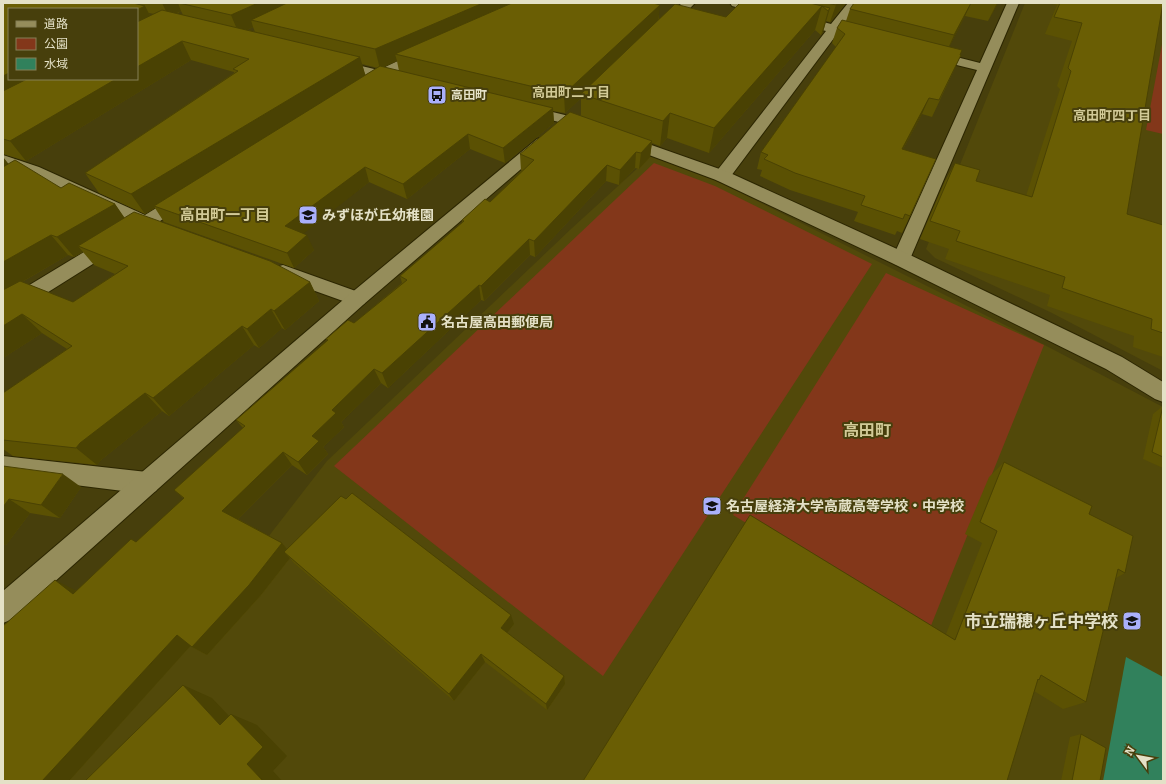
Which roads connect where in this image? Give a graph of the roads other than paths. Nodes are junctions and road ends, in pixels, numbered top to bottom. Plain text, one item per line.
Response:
1 (689, 3) edge
2 (736, 3) edge
3 (854, 3) edge
4 (1013, 3) edge
5 (835, 29) junction
6 (880, 41) edge
7 (649, 42) edge
8 (438, 49) edge
9 (917, 51) edge
10 (318, 59) edge
11 (984, 68) junction
12 (381, 75) junction
13 (411, 82) edge
14 (354, 92) edge
15 (586, 103) edge
16 (508, 106) edge
17 (568, 120) junction
18 (3, 160) edge
19 (33, 171) junction
20 (722, 176) junction
21 (15, 181) edge
22 (200, 189) edge
23 (146, 223) junction
24 (175, 234) edge
25 (901, 259) junction
26 (270, 268) edge
27 (357, 299) junction
28 (3, 311) edge
29 (1163, 393) edge
30 (3, 466) edge
31 (147, 483) junction
32 (3, 609) edge

1 - 7 street
2 - 5 street
3 - 5 street
4 - 11 street
5 - 6 street
5 - 20 street
8 - 12 street
9 - 11 street
10 - 12 street
11 - 25 street
12 - 13 street
12 - 14 street
15 - 17 street
16 - 17 street
17 - 20 street
17 - 27 street
18 - 19 street
19 - 21 street
19 - 23 street
20 - 25 street
22 - 23 street
23 - 24 street
23 - 28 street
25 - 29 street
26 - 27 street
27 - 31 street
30 - 31 street
31 - 32 street

